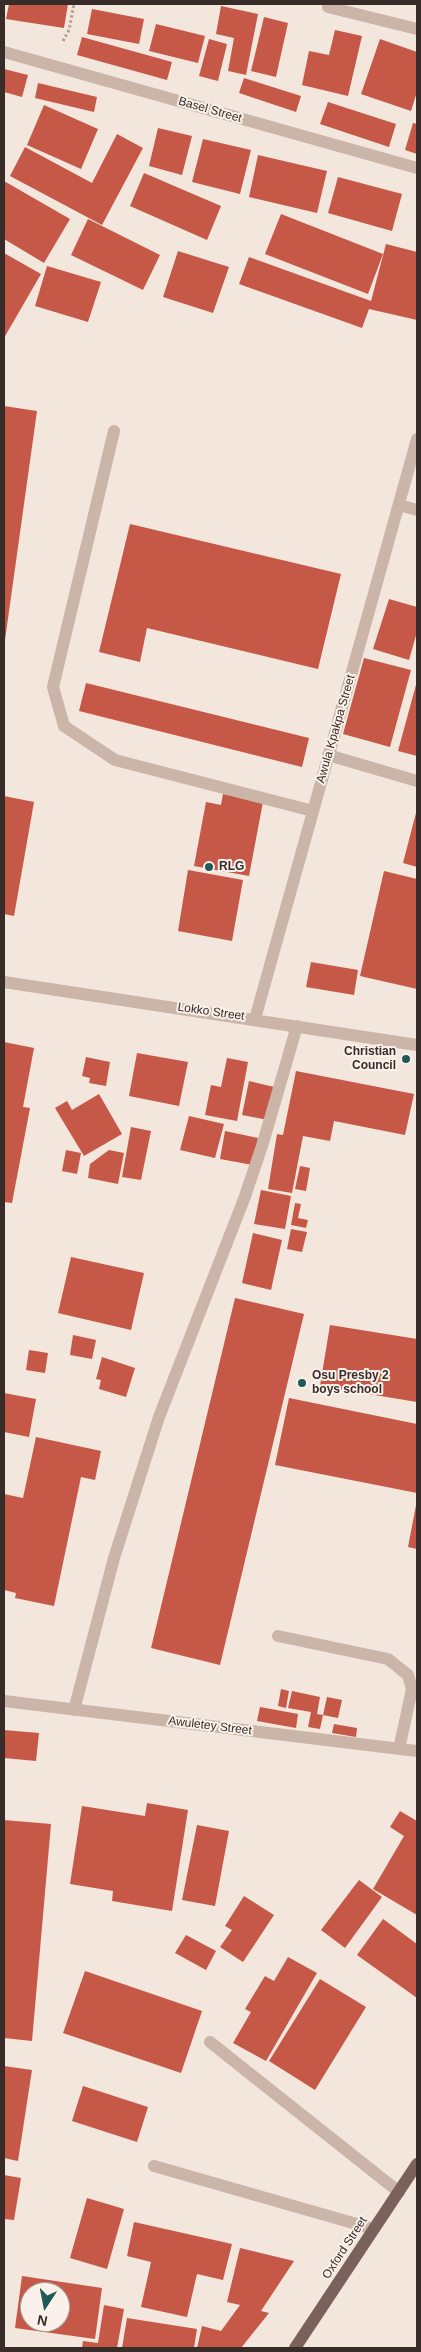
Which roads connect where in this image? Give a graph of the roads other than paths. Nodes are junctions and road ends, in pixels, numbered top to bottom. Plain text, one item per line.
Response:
1 (328, 7) dead end
2 (417, 29) edge
3 (4, 52) edge
4 (417, 168) edge
5 (114, 431) dead end
6 (417, 439) edge
7 (399, 505) junction
8 (417, 510) edge
9 (328, 755) junction
10 (417, 782) edge
11 (313, 810) junction
12 (4, 982) edge
13 (255, 1019) junction
14 (297, 1026) junction
15 (417, 1045) edge
16 (278, 1636) dead end
17 (4, 1701) edge
18 (74, 1710) junction
19 (400, 1749) junction
20 (417, 1751) edge
21 (210, 2042) dead end
22 (417, 2164) edge
23 (154, 2166) dead end
24 (399, 2192) junction
25 (374, 2229) junction
26 (296, 2348) edge

1 - 2 street
3 - 4 street, Basel Street
5 - 11 street
6 - 7 street, Awula Kpakpa Street
7 - 8 street
7 - 9 street, Awula Kpakpa Street
9 - 10 street
9 - 11 street, Awula Kpakpa Street
11 - 13 street, Awula Kpakpa Street
12 - 13 street, Lokko Street
13 - 14 street, Lokko Street
14 - 15 street, Lokko Street
14 - 18 street
16 - 19 street
17 - 18 street, Awuletey Street
18 - 19 street, Awuletey Street
19 - 20 street, Awuletey Street
21 - 24 street
22 - 24 main road, Oxford Street
23 - 25 street
24 - 25 main road, Oxford Street
25 - 26 main road, Oxford Street

